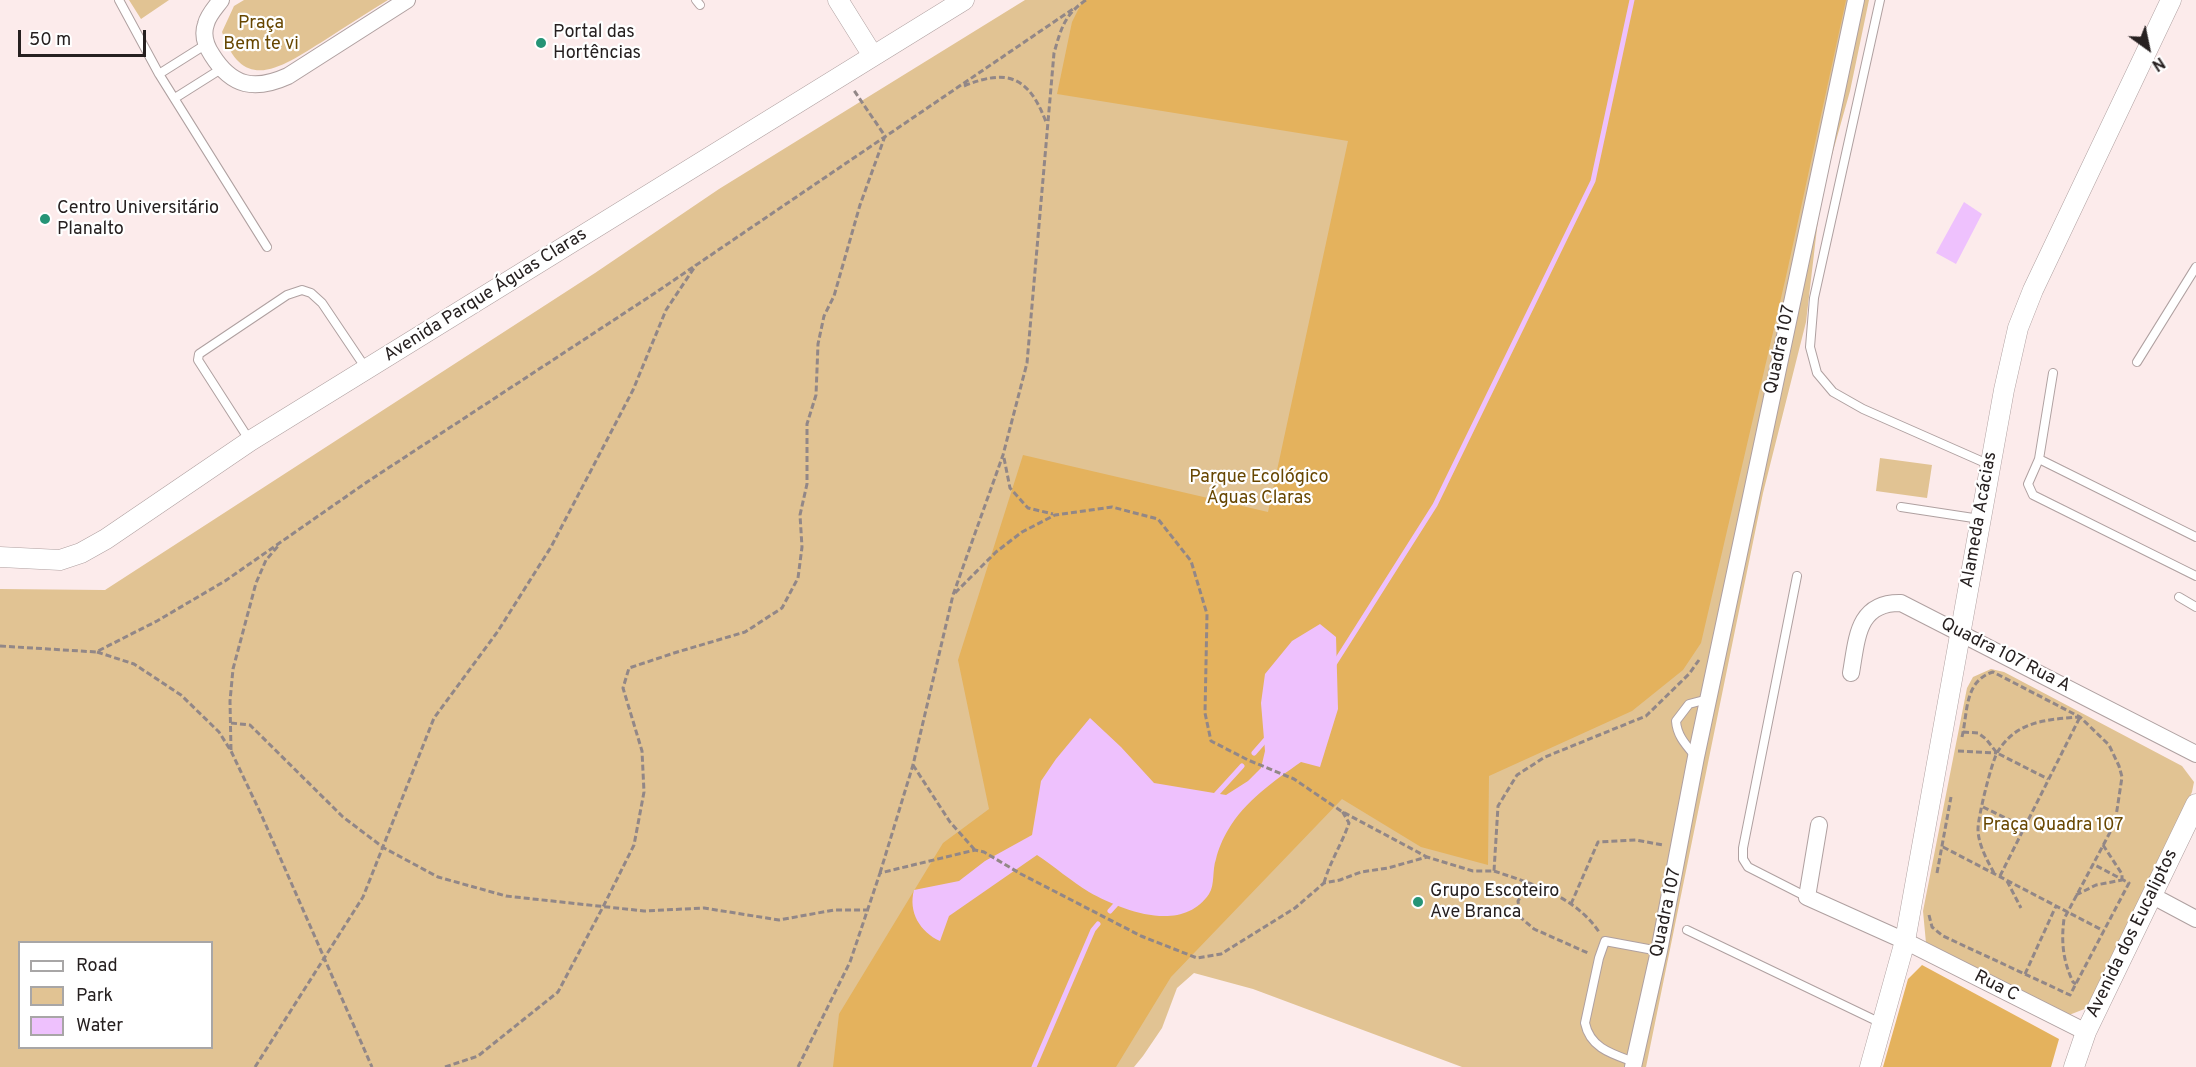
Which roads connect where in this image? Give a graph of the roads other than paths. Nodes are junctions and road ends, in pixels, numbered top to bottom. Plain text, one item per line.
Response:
1 (119, 0) edge
2 (221, 0) edge
3 (407, 0) edge
4 (838, 0) edge
5 (964, 0) edge
6 (1856, 0) edge
7 (1880, 0) edge
8 (2171, 0) edge
9 (205, 45) junction
10 (873, 56) junction
11 (221, 69) junction
12 (159, 74) junction
13 (175, 98) junction
14 (267, 247) dead end
15 (2196, 267) edge
16 (2137, 362) dead end
17 (367, 369) junction
18 (2053, 373) dead end
19 (250, 441) junction
20 (2039, 459) junction
21 (1990, 465) junction
22 (1901, 507) dead end
23 (1980, 519) junction
24 (2196, 537) edge
25 (0, 557) edge
26 (1797, 576) dead end
27 (2196, 576) edge
28 (2179, 597) dead end
29 (2196, 607) edge
30 (1960, 633) junction
31 (1851, 673) dead end
32 (1708, 699) junction
33 (2196, 754) edge
34 (1696, 757) junction
35 (2196, 804) edge
36 (1819, 825) dead end
37 (2151, 895) junction
38 (1808, 897) junction
39 (2196, 919) edge
40 (1687, 930) dead end
41 (1905, 941) junction
42 (1659, 951) junction
43 (1883, 1024) junction
44 (2086, 1032) junction
45 (1633, 1065) edge
46 (1870, 1067) edge
47 (2074, 1067) edge

1 - 12 lane
2 - 9 street
3 - 11 street
4 - 10 street
5 - 10 street, Avenida Parque Águas Claras
6 - 32 street, Quadra 107
7 - 21 lane
8 - 21 street, Alameda Acácias
9 - 11 street
9 - 12 lane
10 - 17 street, Avenida Parque Águas Claras
11 - 13 lane
12 - 13 lane
13 - 14 lane
15 - 16 lane
17 - 19 street, Avenida Parque Águas Claras
17 - 19 lane
18 - 20 lane
19 - 25 street, Avenida Parque Águas Claras
20 - 24 lane
20 - 27 lane
21 - 23 street, Alameda Acácias
22 - 23 lane
23 - 30 street, Alameda Acácias
26 - 38 lane
28 - 29 lane
30 - 31 street, Quadra 107 Rua A
30 - 33 street, Quadra 107 Rua A
30 - 41 street, Alameda Acácias
32 - 34 street, Quadra 107
32 - 34 lane
34 - 42 street, Quadra 107
35 - 37 street, Avenida dos Eucaliptos
36 - 38 street
37 - 39 street
37 - 44 street, Avenida dos Eucaliptos
38 - 41 street, Rua C
40 - 43 lane
41 - 43 street, Alameda Acácias
41 - 44 street, Rua C
42 - 45 street, Quadra 107
42 - 45 lane
43 - 46 street, Alameda Acácias
44 - 47 street, Avenida dos Eucaliptos

